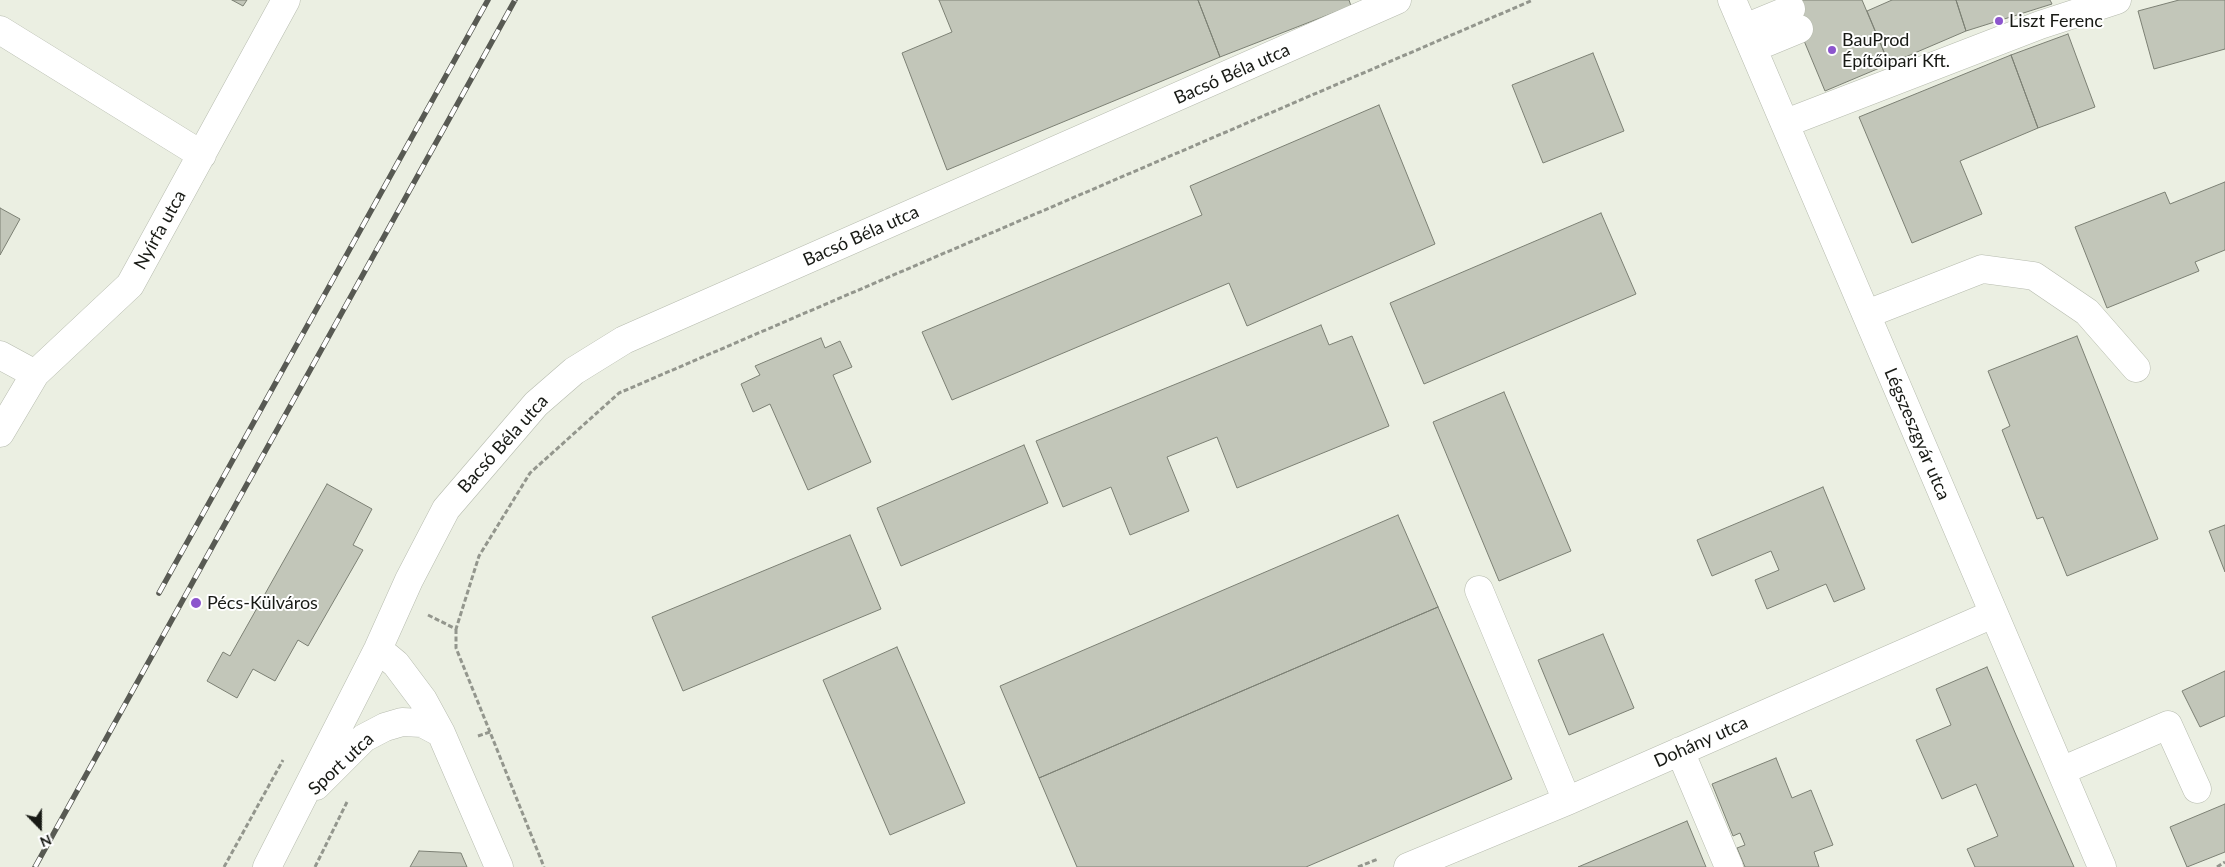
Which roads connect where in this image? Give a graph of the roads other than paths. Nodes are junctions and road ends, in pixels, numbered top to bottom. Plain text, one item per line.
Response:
1 (286, 0) edge
2 (1398, 0) edge
3 (1732, 0) edge
4 (2117, 0) edge
5 (1795, 19) dead end
6 (0, 30) edge
7 (1749, 38) junction
8 (1786, 123) junction
9 (202, 155) junction
10 (1867, 314) junction
11 (0, 356) edge
12 (2136, 368) dead end
13 (35, 374) junction
14 (0, 433) edge
15 (1479, 590) dead end
16 (1993, 614) junction
17 (378, 649) junction
18 (441, 733) junction
19 (1680, 751) junction
20 (2061, 771) junction
21 (2197, 789) dead end
22 (1567, 800) junction
23 (300, 803) junction
24 (268, 867) edge
25 (499, 867) edge
26 (1408, 867) edge
27 (1729, 867) edge
28 (2102, 867) edge

1 - 9 street, Nyírfa utca
2 - 17 street, Bacsó Béla utca
3 - 7 street, Légszeszgyár utca
4 - 8 street
5 - 7 street
6 - 9 street
7 - 8 street, Légszeszgyár utca
8 - 10 street, Légszeszgyár utca
9 - 13 street, Nyírfa utca
10 - 12 street
10 - 16 street, Légszeszgyár utca
11 - 13 street
13 - 14 street, Nyírfa utca
15 - 22 street
16 - 19 street, Dohány utca
16 - 20 street, Légszeszgyár utca
17 - 18 street
17 - 23 street, Bacsó Béla utca
18 - 23 street, Sport utca
18 - 25 street
19 - 22 street, Dohány utca
19 - 27 street
20 - 21 street
20 - 28 street, Légszeszgyár utca
22 - 26 street, Dohány utca
23 - 24 street, Bacsó Béla utca

